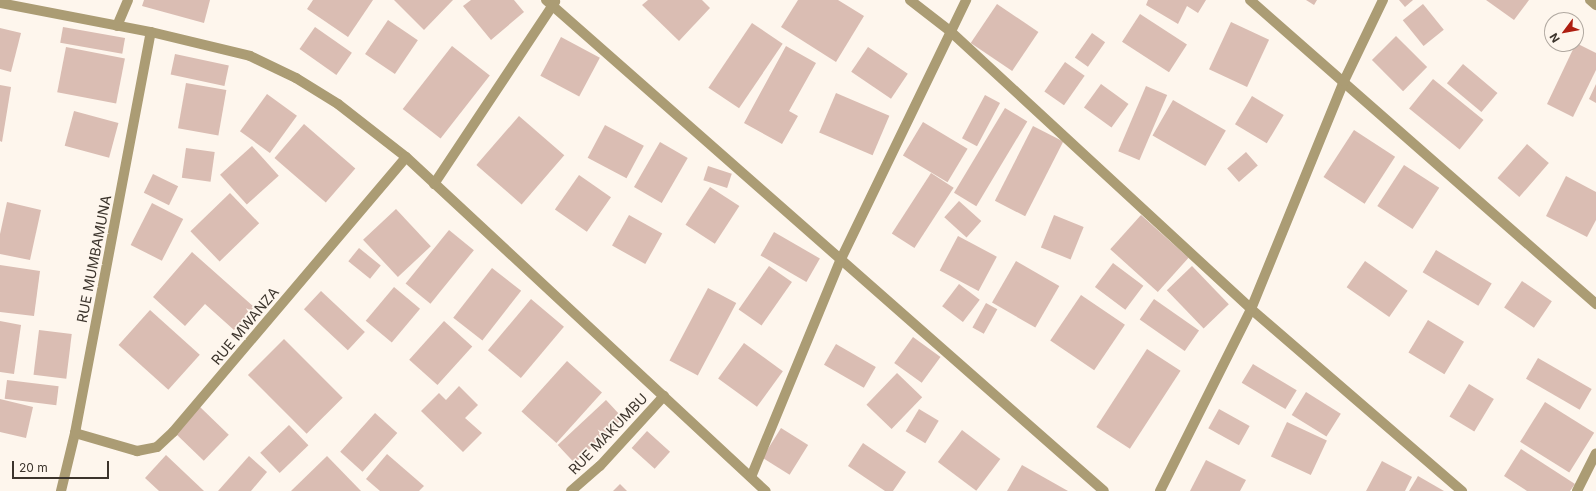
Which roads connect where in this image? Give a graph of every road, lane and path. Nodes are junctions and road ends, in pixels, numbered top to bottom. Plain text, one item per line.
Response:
1 (128, 0) edge
2 (910, 0) edge
3 (966, 0) edge
4 (1250, 0) edge
5 (1384, 0) edge
6 (1590, 0) edge
7 (551, 2) edge
8 (0, 3) edge
9 (1596, 5) edge
10 (117, 26) junction
11 (950, 31) junction
12 (151, 32) junction
13 (1344, 81) junction
14 (406, 157) junction
15 (434, 184) junction
16 (840, 261) junction
17 (1596, 304) edge
18 (1251, 309) junction
19 (664, 396) junction
20 (75, 433) junction
21 (1596, 453) edge
22 (751, 477) junction
23 (61, 491) edge
24 (571, 491) edge
25 (766, 491) edge
26 (1104, 491) edge
27 (1160, 491) edge
28 (1462, 491) edge
29 (1577, 491) edge

1 - 10 street
2 - 11 street
3 - 11 street
4 - 13 street
5 - 13 street
6 - 9 street
7 - 15 street
7 - 16 street
8 - 10 street
10 - 12 street
11 - 16 street
11 - 18 street
12 - 14 street
12 - 20 street, RUE MUMBAMUNA
13 - 17 street
13 - 18 street
14 - 15 street
14 - 20 street, RUE MWANZA
15 - 19 street
16 - 22 street
16 - 26 street
18 - 27 street
18 - 28 street
19 - 22 street
19 - 24 street, RUE MAKUMBU
20 - 23 street, RUE MUMBAMUNA
21 - 29 street
22 - 25 street

